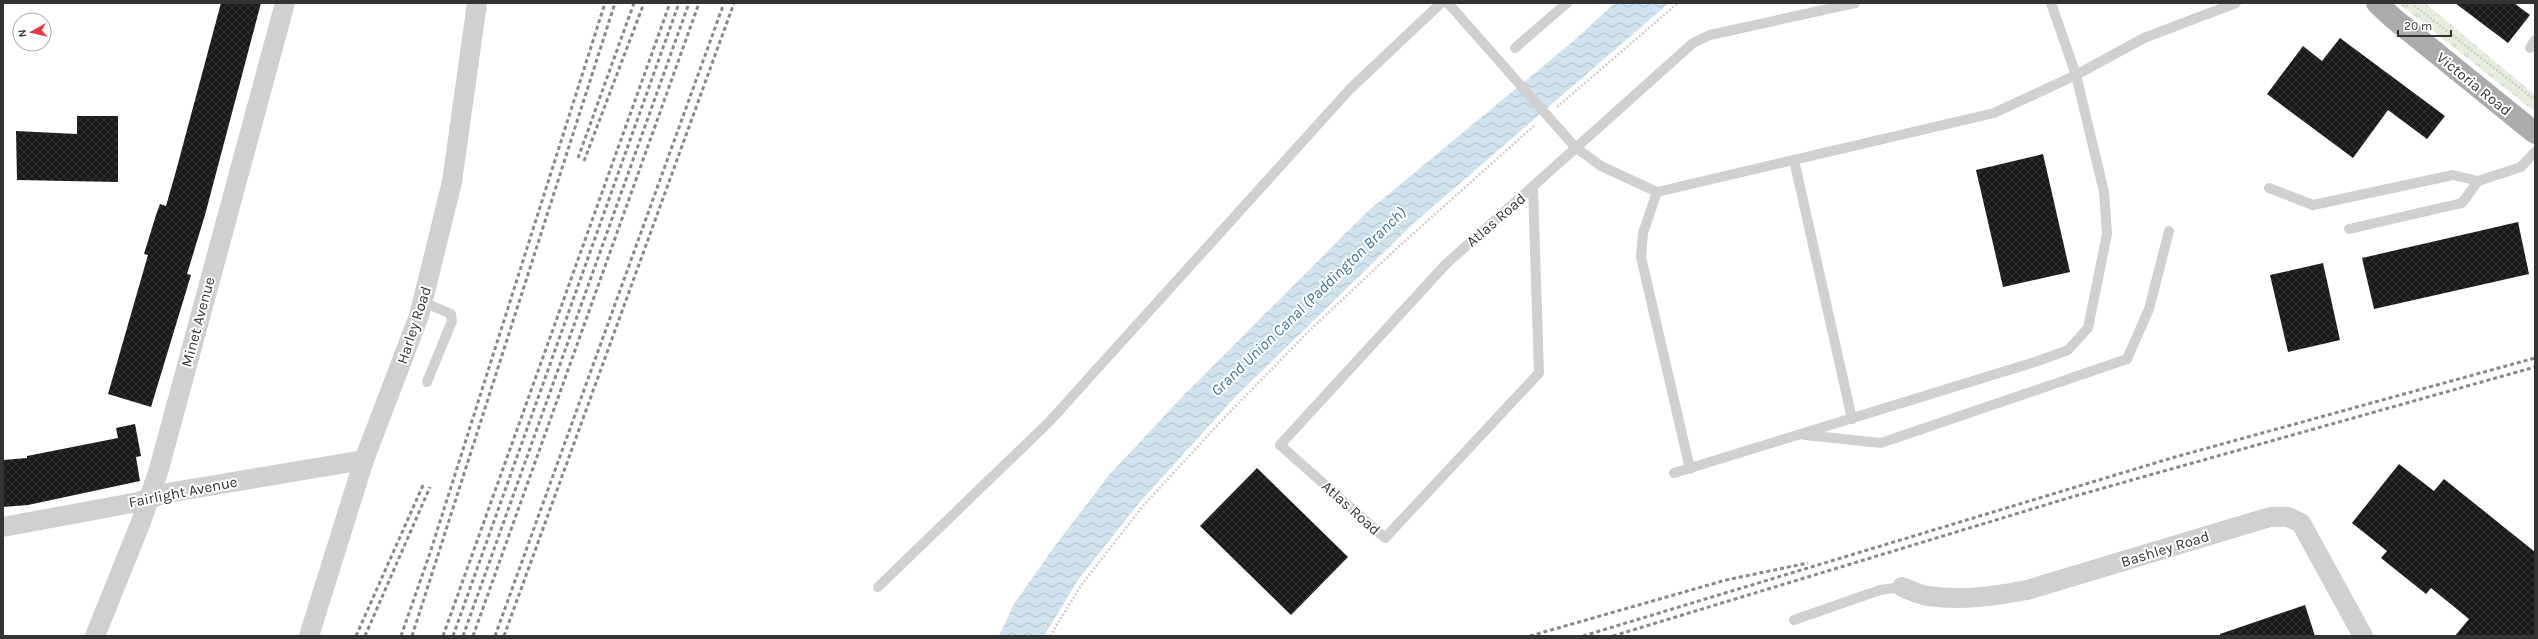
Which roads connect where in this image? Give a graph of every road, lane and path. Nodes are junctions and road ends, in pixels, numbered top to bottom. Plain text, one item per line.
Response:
1 (285, 3) edge
2 (477, 3) edge
3 (1441, 3) edge
4 (1448, 3) edge
5 (1567, 3) edge
6 (1678, 3) edge
7 (1855, 3) edge
8 (2052, 3) edge
9 (2236, 3) edge
10 (2377, 3) edge
11 (2411, 3) edge
12 (1515, 48) dead end
13 (2076, 75) junction
14 (2535, 100) edge
15 (1554, 109) dead end
16 (1543, 119) dead end
17 (2535, 133) edge
18 (1572, 143) junction
19 (2535, 152) edge
20 (1794, 160) junction
21 (2478, 181) junction
22 (1533, 188) junction
23 (2269, 188) dead end
24 (1657, 192) junction
25 (2349, 229) dead end
26 (2169, 231) dead end
27 (423, 302) junction
28 (427, 382) dead end
29 (1852, 419) junction
30 (1801, 435) junction
31 (364, 460) junction
32 (1690, 468) junction
33 (1674, 473) dead end
34 (150, 498) junction
35 (3, 527) edge
36 (878, 587) dead end
37 (1902, 587) joint
38 (1794, 620) dead end
39 (95, 636) edge
40 (309, 636) edge
41 (1050, 636) edge
42 (2364, 636) edge

1 - 34 street, Minet Avenue
2 - 27 street, Harley Road
3 - 36 lane
4 - 18 lane
5 - 12 lane
6 - 15 path
7 - 18 lane, Atlas Road
8 - 13 lane
9 - 13 lane
10 - 17 main road, Victoria Road
11 - 14 path
13 - 20 lane
13 - 29 lane
16 - 41 path
18 - 22 lane, Atlas Road
18 - 24 lane
19 - 21 lane
20 - 24 lane
20 - 29 lane
21 - 23 lane
21 - 25 lane
22 - 22 lane, Atlas Road
24 - 32 lane
26 - 30 lane
27 - 28 lane
27 - 31 street, Harley Road
29 - 30 lane
30 - 32 lane
31 - 34 street, Fairlight Avenue
31 - 40 street, Harley Road
32 - 33 lane
34 - 35 street, Fairlight Avenue
34 - 39 street, Minet Avenue
37 - 38 lane
37 - 42 street, Bashley Road

